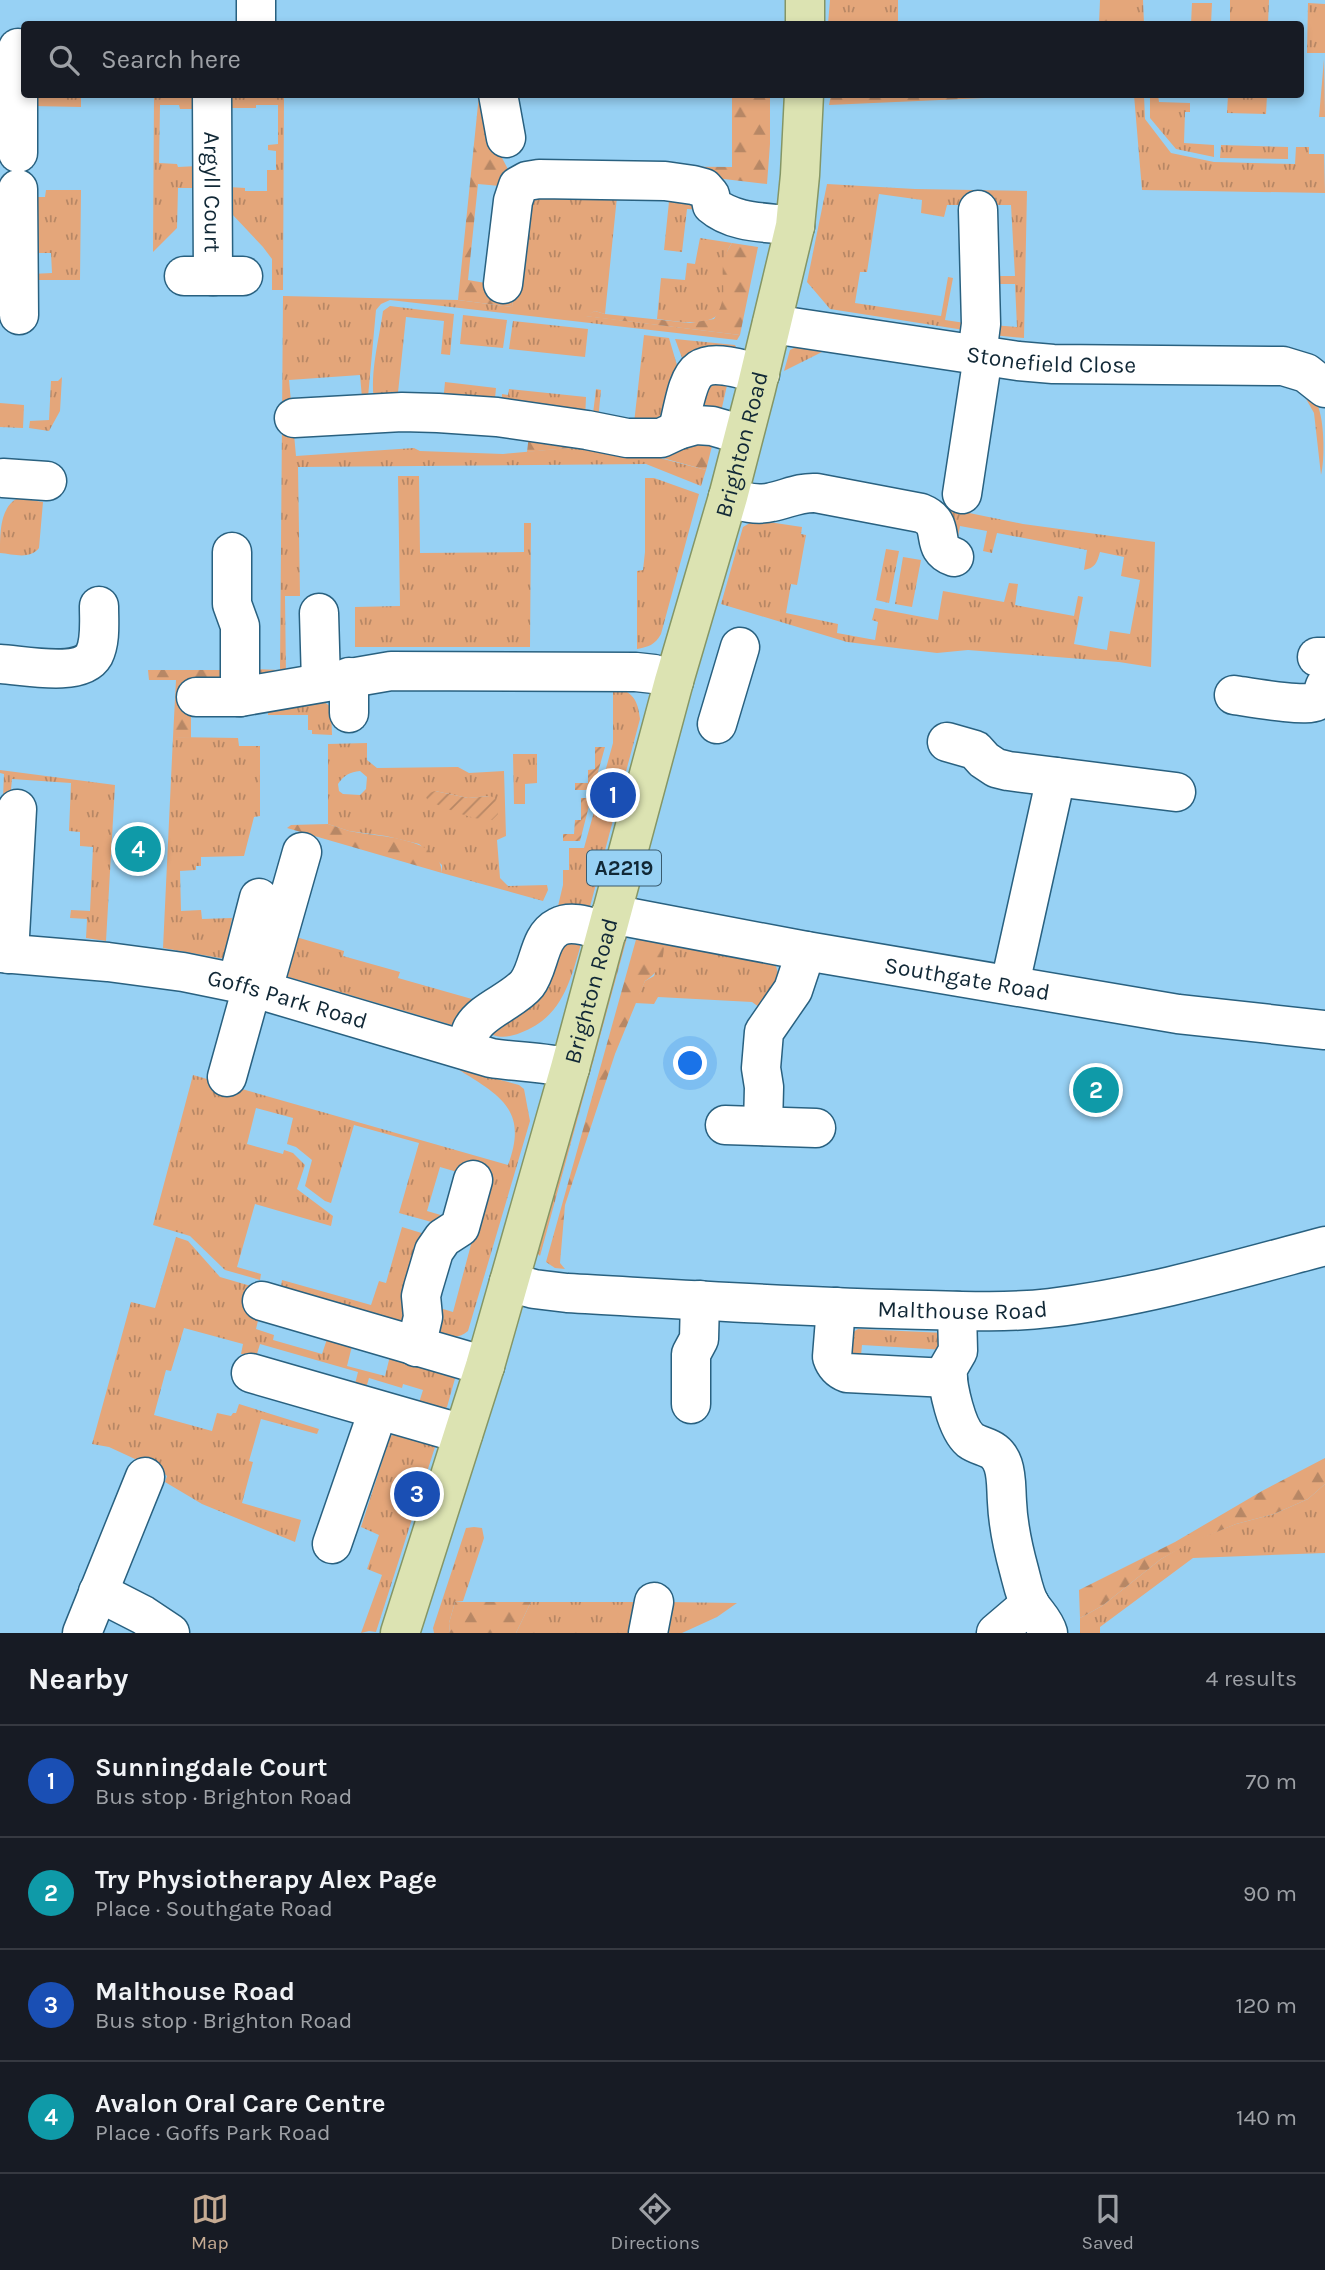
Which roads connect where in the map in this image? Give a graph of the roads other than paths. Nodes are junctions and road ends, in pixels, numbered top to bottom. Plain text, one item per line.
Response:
1 (256, 0) edge
2 (805, 0) edge
3 (256, 21) edge
4 (805, 21) edge
5 (14, 48) edge
6 (499, 98) edge
7 (804, 98) edge
8 (212, 102) edge
9 (506, 138) dead end
10 (978, 210) dead end
11 (795, 226) junction
12 (213, 276) dead end
13 (503, 284) dead end
14 (19, 315) dead end
15 (772, 324) junction
16 (980, 355) junction
17 (760, 374) junction
18 (1325, 388) edge
19 (294, 418) dead end
20 (678, 430) junction
21 (743, 435) junction
22 (1, 476) edge
23 (47, 481) dead end
24 (962, 494) dead end
25 (728, 497) junction
26 (232, 552) dead end
27 (954, 557) dead end
28 (99, 606) dead end
29 (319, 613) dead end
30 (740, 647) dead end
31 (0, 664) edge
32 (1322, 667) edge
33 (675, 676) junction
34 (729, 686) junction
35 (340, 691) junction
36 (1234, 695) dead end
37 (196, 697) dead end
38 (240, 697) junction
39 (717, 724) dead end
40 (947, 742) dead end
41 (1056, 777) junction
42 (1176, 792) dead end
43 (17, 809) dead end
44 (302, 852) dead end
45 (259, 898) dead end
46 (609, 923) junction
47 (806, 951) junction
48 (5, 953) edge
49 (1010, 984) junction
50 (251, 986) junction
51 (1325, 1030) edge
52 (466, 1050) junction
53 (570, 1068) junction
54 (227, 1077) dead end
55 (725, 1125) dead end
56 (763, 1126) junction
57 (816, 1128) dead end
58 (473, 1180) dead end
59 (1325, 1246) edge
60 (509, 1282) junction
61 (700, 1300) junction
62 (262, 1301) dead end
63 (836, 1307) junction
64 (957, 1311) junction
65 (416, 1347) junction
66 (485, 1366) junction
67 (251, 1373) dead end
68 (948, 1378) junction
69 (691, 1404) dead end
70 (378, 1411) junction
71 (463, 1434) junction
72 (145, 1477) dead end
73 (332, 1544) dead end
74 (98, 1592) junction
75 (1039, 1619) edge
76 (82, 1633) edge
77 (170, 1633) edge
78 (400, 1633) edge
79 (996, 1633) edge

1 - 3 street
2 - 4 main road
5 - 14 street
6 - 9 street
7 - 11 main road, Brighton Road / A2219
8 - 12 street, Argyll Court
10 - 16 street
11 - 13 street
11 - 15 main road, Brighton Road / A2219
15 - 16 street, Stonefield Close
15 - 17 main road, Brighton Road / A2219
16 - 18 street, Stonefield Close
16 - 24 street
17 - 20 street
17 - 21 main road, Brighton Road / A2219
19 - 20 street
20 - 21 street
21 - 25 main road, Brighton Road / A2219
22 - 23 street
25 - 27 street
25 - 33 main road, Brighton Road / A2219
26 - 38 street
28 - 31 street
29 - 35 street
30 - 34 street
32 - 36 street
33 - 34 street
33 - 35 street
33 - 46 main road, Brighton Road / A2219
34 - 39 street
35 - 38 street
37 - 38 street
40 - 41 street
41 - 42 street
41 - 49 street
43 - 48 street
44 - 50 street
45 - 50 street
46 - 47 street, Southgate Road
46 - 52 street, Southgate Road
46 - 53 main road, Brighton Road / A2219
47 - 49 street, Southgate Road
47 - 56 street
48 - 50 street, Goffs Park Road
49 - 51 street, Southgate Road
50 - 52 street, Goffs Park Road
50 - 54 street
52 - 53 street, Goffs Park Road
53 - 60 main road, Brighton Road / A2219
55 - 56 street
56 - 57 street
58 - 65 street
59 - 64 street, Malthouse Road
60 - 61 street, Malthouse Road
60 - 66 main road, Brighton Road / A2219
61 - 63 street, Malthouse Road
61 - 69 street
62 - 65 street
63 - 64 street, Malthouse Road
63 - 68 street
64 - 68 street
65 - 66 street
66 - 71 main road, Brighton Road / A2219
67 - 70 street
68 - 75 street
70 - 71 street
70 - 73 street
71 - 78 main road, Brighton Road / A2219
72 - 74 street
74 - 76 street
74 - 77 street
75 - 79 street

